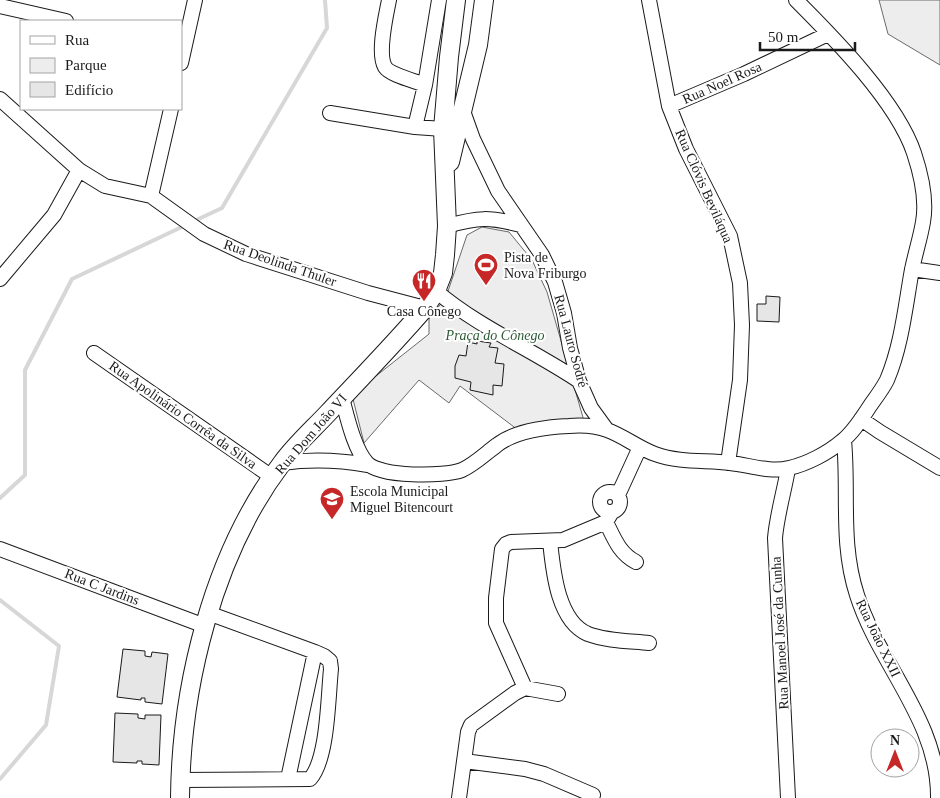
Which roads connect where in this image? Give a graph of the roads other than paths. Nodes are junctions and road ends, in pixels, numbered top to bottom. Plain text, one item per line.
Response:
1 (195, 0) edge
2 (388, 0) edge
3 (439, 0) edge
4 (456, 0) edge
5 (484, 0) edge
6 (650, 0) edge
7 (796, 0) edge
8 (0, 6) edge
9 (62, 20) edge
10 (828, 34) junction
11 (183, 48) edge
12 (425, 85) junction
13 (0, 99) edge
14 (669, 106) junction
15 (171, 110) edge
16 (463, 111) junction
17 (330, 113) dead end
18 (415, 127) junction
19 (443, 129) junction
20 (79, 170) junction
21 (446, 177) junction
22 (151, 196) junction
23 (521, 225) junction
24 (447, 226) junction
25 (912, 270) junction
26 (940, 273) edge
27 (0, 279) edge
28 (436, 291) junction
29 (425, 308) junction
30 (94, 353) dead end
31 (579, 381) junction
32 (342, 398) junction
33 (861, 419) junction
34 (607, 430) junction
35 (844, 440) junction
36 (640, 447) junction
37 (728, 463) junction
38 (368, 465) junction
39 (940, 468) edge
40 (788, 469) junction
41 (277, 470) junction
42 (609, 517) junction
43 (550, 541) junction
44 (0, 549) edge
45 (636, 562) dead end
46 (206, 620) junction
47 (649, 642) dead end
48 (315, 652) junction
49 (525, 688) junction
50 (558, 694) dead end
51 (464, 761) junction
52 (288, 779) junction
53 (180, 780) junction
54 (593, 795) dead end
55 (180, 798) edge
56 (459, 798) edge
57 (788, 798) edge
58 (938, 798) edge

1 - 11 street
2 - 12 street
3 - 12 street
4 - 19 main road
5 - 16 main road
6 - 14 street, Rua Clóvis Beviláqua
7 - 10 street
8 - 9 street
10 - 14 street, Rua Noel Rosa
10 - 25 street
12 - 18 street
13 - 20 street, Rua Deolinda Thuler
14 - 37 street, Rua Clóvis Beviláqua
15 - 22 street
16 - 21 main road
16 - 23 street, Rua Lauro Sodré
17 - 18 street
18 - 19 street
19 - 21 main road
20 - 22 street, Rua Deolinda Thuler
20 - 27 street
21 - 24 main road, Rua Dom João VI
22 - 29 street, Rua Deolinda Thuler
23 - 24 street
23 - 31 street, Rua Lauro Sodré
24 - 28 main road, Rua Dom João VI
25 - 26 street
25 - 33 street
28 - 29 main road, Rua Dom João VI
28 - 31 street
29 - 32 main road, Rua Dom João VI
30 - 41 street, Rua Apolinário Corrêa da Silva
31 - 34 street, Rua Lauro Sodré
32 - 38 street
32 - 41 main road, Rua Dom João VI
33 - 35 street
33 - 39 street
34 - 36 street
34 - 38 street
35 - 40 street
35 - 58 street, Rua João XXII
36 - 37 street
36 - 42 street
37 - 40 street
38 - 41 street
40 - 57 street, Rua Manoel José da Cunha
41 - 46 main road, Rua Dom João VI
42 - 43 street
42 - 45 street
43 - 47 street
43 - 49 street
44 - 46 street, Rua C Jardins
46 - 48 street, Rua C Jardins
46 - 53 main road, Rua Dom João VI
48 - 52 street
48 - 52 street
49 - 50 street
49 - 51 street
51 - 54 street
51 - 56 street
52 - 53 street
53 - 55 main road, Rua Dom João VI

